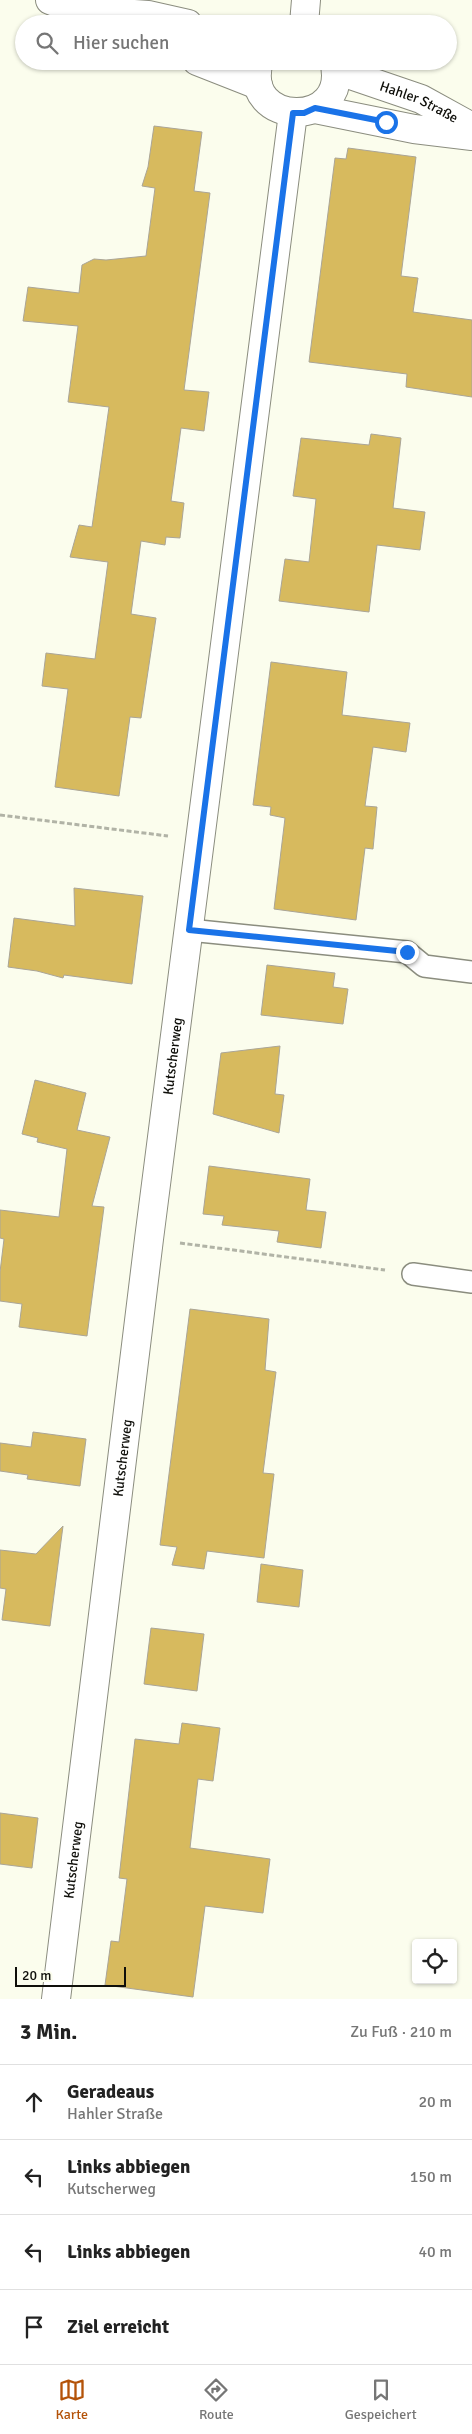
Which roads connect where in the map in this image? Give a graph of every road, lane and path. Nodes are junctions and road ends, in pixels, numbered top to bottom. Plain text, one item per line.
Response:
1 (50, 0) edge
2 (306, 0) edge
3 (79, 10) junction
4 (89, 15) edge
5 (148, 15) edge
6 (305, 15) edge
7 (244, 70) edge
8 (335, 70) edge
9 (345, 70) edge
10 (259, 73) edge
11 (304, 111) junction
12 (472, 127) edge
13 (472, 136) edge
14 (0, 815) edge
15 (199, 840) junction
16 (189, 930) junction
17 (472, 972) edge
18 (149, 1239) junction
19 (413, 1274) joint
20 (472, 1282) edge
21 (56, 1999) edge

1 - 3 street
2 - 6 street
3 - 4 street
3 - 5 street
7 - 10 street
8 - 11 street
9 - 12 street, Hahler Straße
10 - 11 street, Hahler Straße
11 - 13 street, Hahler Straße
11 - 15 street, Kutscherweg
14 - 15 path
15 - 16 street, Kutscherweg
16 - 17 lane
16 - 18 street, Kutscherweg
18 - 19 path
18 - 21 street, Kutscherweg
19 - 20 lane

